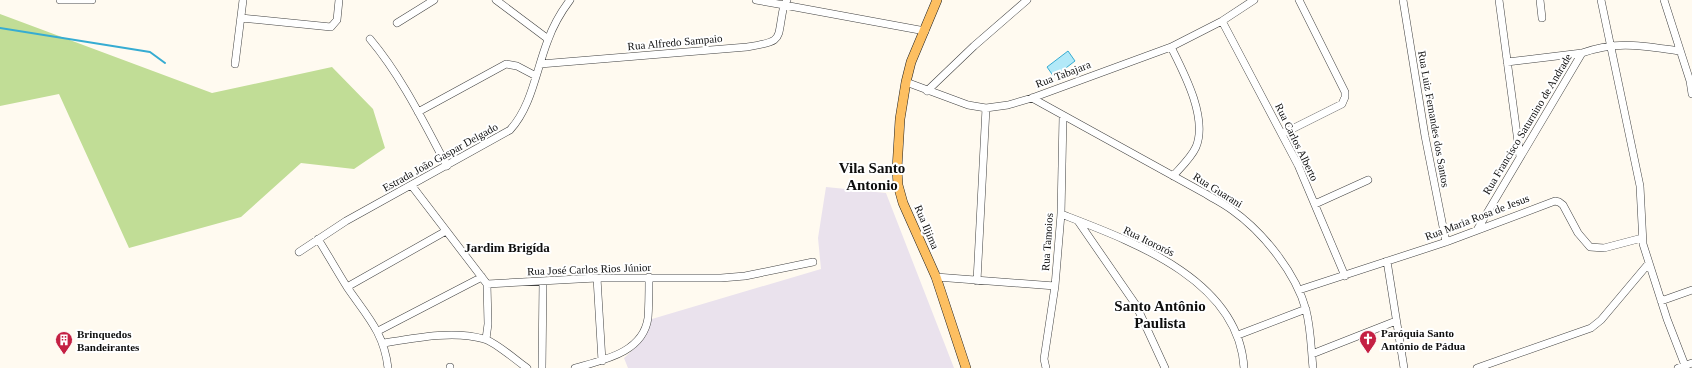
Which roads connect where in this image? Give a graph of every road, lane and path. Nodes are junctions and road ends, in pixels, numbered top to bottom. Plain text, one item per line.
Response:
1 (60, 0) edge
2 (92, 0) edge
3 (243, 0) edge
4 (339, 0) edge
5 (434, 0) edge
6 (496, 0) edge
7 (570, 0) edge
8 (756, 0) edge
9 (937, 0) edge
10 (1027, 0) edge
11 (1254, 0) edge
12 (1299, 0) edge
13 (1403, 0) edge
14 (1499, 0) edge
15 (1540, 0) edge
16 (1601, 0) edge
17 (1664, 0) edge
18 (785, 3) edge
19 (240, 18) junction
20 (1542, 18) dead end
21 (1222, 21) junction
22 (397, 23) dead end
23 (925, 31) junction
24 (370, 39) dead end
25 (548, 40) junction
26 (1610, 45) junction
27 (1171, 47) junction
28 (1680, 51) junction
29 (1582, 53) junction
30 (1507, 62) junction
31 (235, 64) dead end
32 (540, 64) junction
33 (536, 76) junction
34 (906, 82) junction
35 (927, 90) junction
36 (1692, 94) edge
37 (1032, 98) junction
38 (986, 108) junction
39 (418, 112) junction
40 (1063, 116) junction
41 (1282, 134) junction
42 (1520, 157) junction
43 (447, 166) junction
44 (1173, 176) junction
45 (1368, 180) dead end
46 (412, 186) junction
47 (1315, 204) junction
48 (1060, 214) junction
49 (1078, 221) junction
50 (1476, 230) junction
51 (446, 231) junction
52 (1642, 238) junction
53 (318, 239) junction
54 (1446, 242) junction
55 (299, 252) dead end
56 (1387, 261) junction
57 (813, 262) dead end
58 (1649, 263) junction
59 (1345, 276) junction
60 (482, 277) junction
61 (649, 277) junction
62 (936, 277) junction
63 (597, 278) junction
64 (543, 281) junction
65 (977, 281) junction
66 (487, 284) junction
67 (1055, 286) junction
68 (348, 287) junction
69 (1299, 290) junction
70 (1692, 290) edge
71 (1661, 301) junction
72 (1306, 310) junction
73 (1396, 321) junction
74 (378, 331) junction
75 (1238, 335) junction
76 (486, 339) junction
77 (384, 343) junction
78 (1312, 354) junction
79 (602, 361) junction
80 (1685, 366) edge
81 (388, 368) edge
82 (527, 368) edge
83 (542, 368) edge
84 (575, 368) edge
85 (966, 368) edge
86 (1046, 368) edge
87 (1165, 368) edge
88 (1244, 368) edge
89 (1313, 368) edge
90 (1404, 368) edge
91 (1477, 368) edge

1 - 2 street
3 - 19 street
4 - 19 street
5 - 22 street
6 - 25 street
7 - 25 street, Estrada João Gaspar Delgado
8 - 18 street
9 - 23 main road, Rua Iljima
10 - 35 street
11 - 21 street, Rua Tabajara
12 - 41 street
13 - 54 street, Rua Luiz Fernandes dos Santos
14 - 30 street
15 - 20 street
16 - 26 street
17 - 28 street
18 - 23 street
18 - 32 street, Rua Alfredo Sampaio
19 - 31 street
21 - 27 street, Rua Tabajara
21 - 41 street, Rua Carlos Alberto
23 - 34 main road, Rua Iljima
24 - 39 street
25 - 32 street, Estrada João Gaspar Delgado
26 - 28 street, Rua Francisco Saturnino de Andrade
26 - 29 street, Rua Francisco Saturnino de Andrade
26 - 52 street
27 - 37 street, Rua Tabajara
27 - 44 street
28 - 36 street
29 - 30 street
29 - 42 street, Rua Francisco Saturnino de Andrade
30 - 42 street
32 - 33 street, Estrada João Gaspar Delgado
33 - 39 street
33 - 43 street, Estrada João Gaspar Delgado
34 - 35 street, Rua Tabajara
34 - 62 main road, Rua Iljima
35 - 38 street, Rua Tabajara
37 - 38 street, Rua Tabajara
37 - 40 street, Rua Guarani
38 - 65 street
39 - 43 street
40 - 44 street, Rua Guarani
40 - 48 street, Rua Tamoios
41 - 47 street, Rua Carlos Alberto
42 - 50 street, Rua Francisco Saturnino de Andrade
43 - 46 street, Estrada João Gaspar Delgado
44 - 69 street, Rua Guarani
45 - 47 street
46 - 51 street
46 - 53 street, Estrada João Gaspar Delgado
47 - 59 street, Rua Carlos Alberto
48 - 49 street, Rua Itororós
48 - 67 street, Rua Tamoios
49 - 75 street, Rua Itororós
49 - 87 street
50 - 52 street, Rua Maria Rosa de Jesus
50 - 54 street, Rua Maria Rosa de Jesus
51 - 60 street
51 - 68 street
52 - 58 street
53 - 55 street, Estrada João Gaspar Delgado
53 - 68 street
54 - 56 street, Rua Maria Rosa de Jesus
56 - 59 street, Rua Maria Rosa de Jesus
56 - 73 street
57 - 61 street, Rua José Carlos Rios Júnior
58 - 71 street
58 - 91 street
59 - 69 street, Rua Maria Rosa de Jesus
60 - 66 street
60 - 74 street
61 - 63 street, Rua José Carlos Rios Júnior
61 - 79 street
62 - 65 street
62 - 85 main road, Rua Iljima
63 - 64 street, Rua José Carlos Rios Júnior
63 - 79 street
64 - 66 street, Rua José Carlos Rios Júnior
64 - 83 street
65 - 67 street
66 - 76 street
67 - 86 street, Rua Tamoios
68 - 74 street
69 - 72 street, Rua Guarani
70 - 71 street
71 - 80 street
72 - 75 street
72 - 78 street, Rua Guarani
73 - 78 street
73 - 90 street
74 - 77 street
75 - 88 street, Rua Itororós
76 - 77 street
76 - 82 street
77 - 81 street
78 - 89 street, Rua Guarani
79 - 84 street

